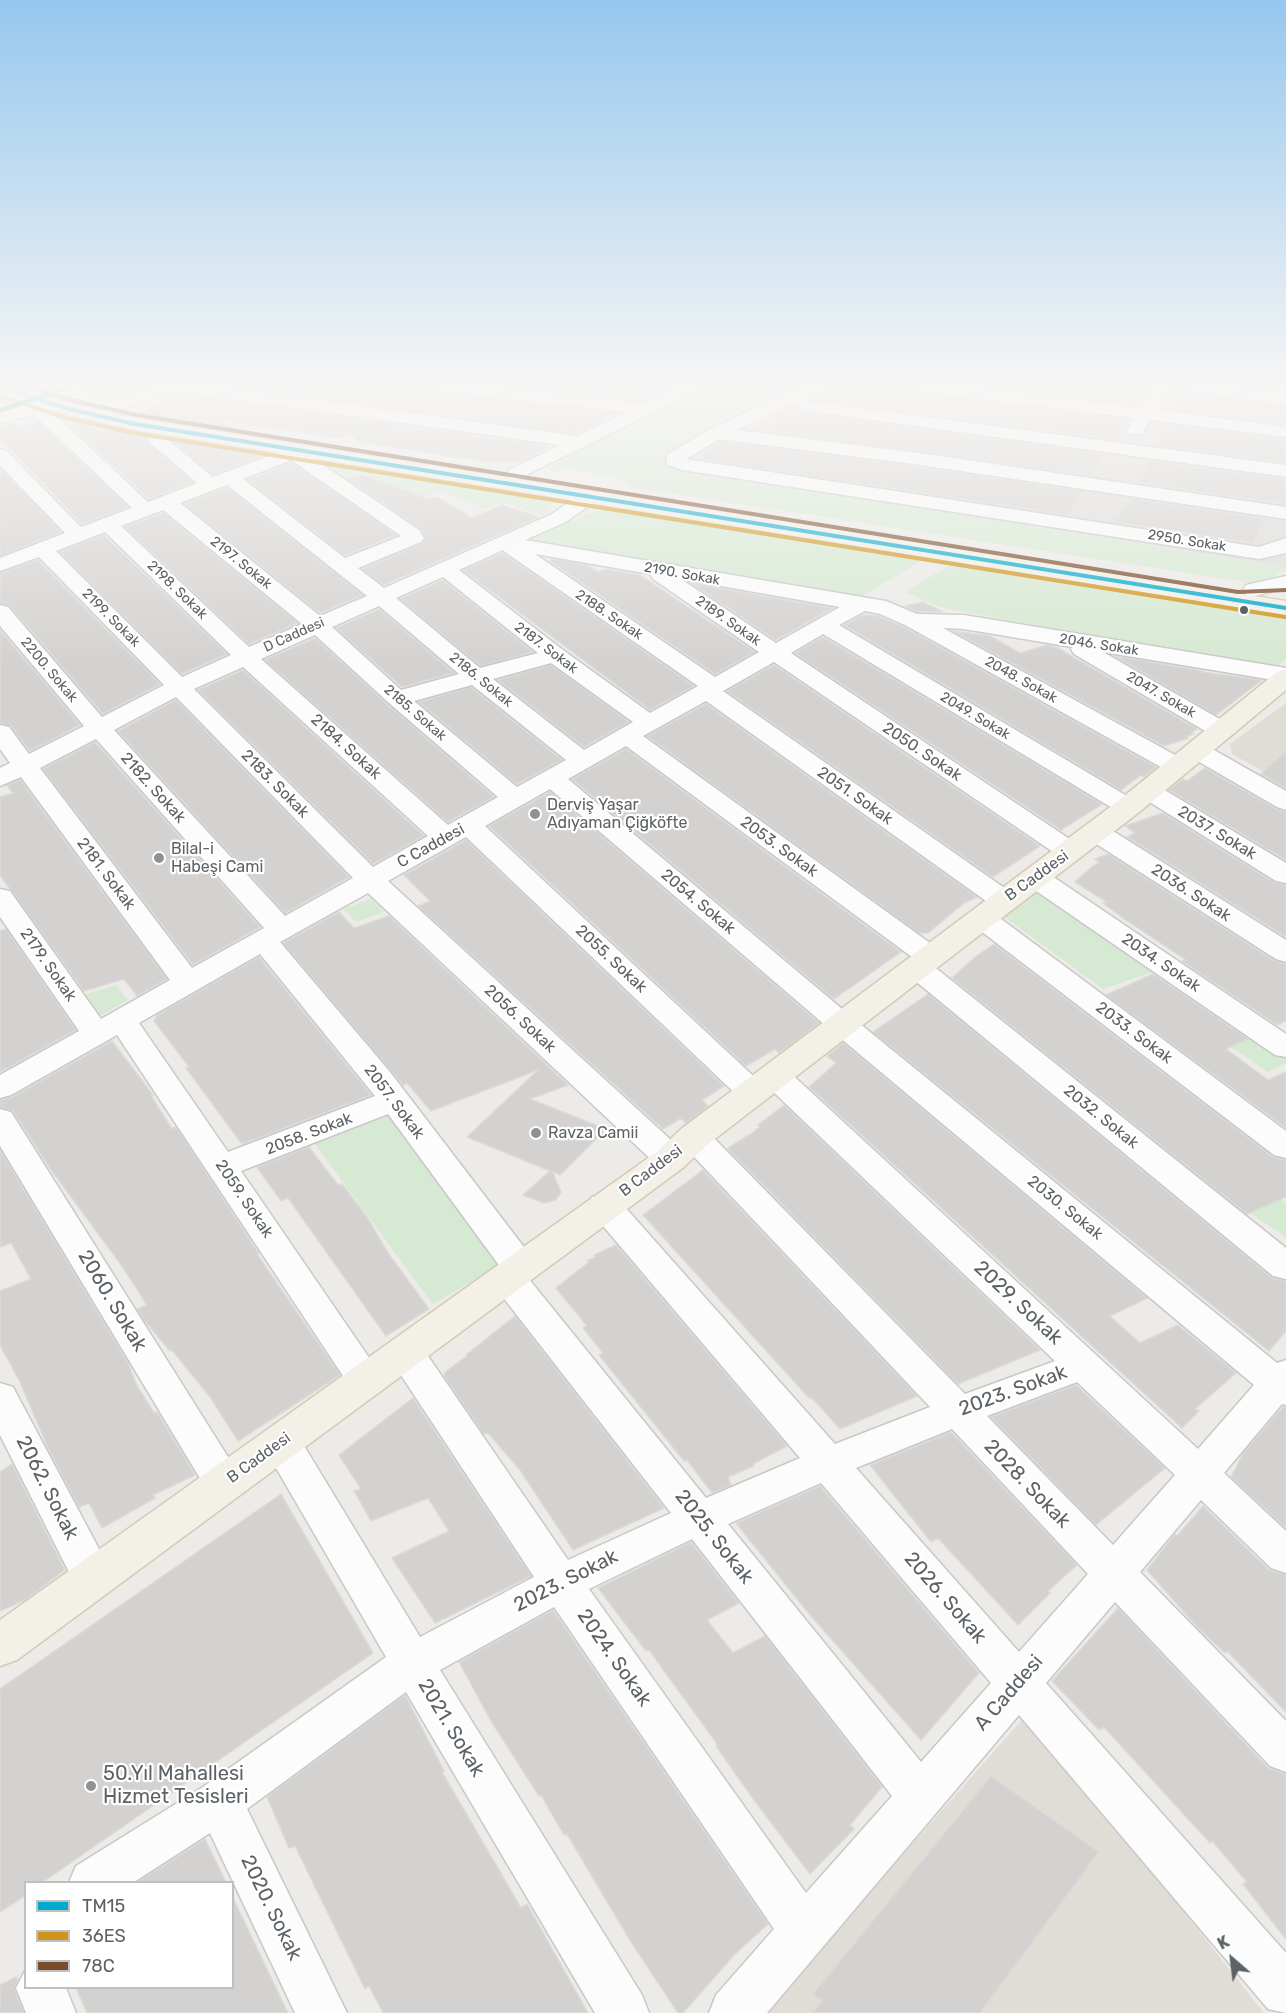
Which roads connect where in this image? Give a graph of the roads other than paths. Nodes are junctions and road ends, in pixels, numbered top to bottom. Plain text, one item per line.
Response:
1 (22, 478) edge
2 (118, 478) edge
3 (202, 478) edge
4 (229, 478) joint
5 (330, 478) edge
6 (490, 478) edge
7 (533, 478) edge
8 (776, 478) edge
9 (905, 478) edge
10 (998, 478) edge
11 (1113, 478) edge
12 (210, 485) junction
13 (595, 492) junction
14 (891, 495) junction
15 (166, 502) junction
16 (1097, 502) junction
17 (146, 510) junction
18 (1286, 513) edge
19 (108, 524) junction
20 (1101, 528) junction
21 (78, 535) junction
22 (504, 543) junction
23 (1286, 544) edge
24 (43, 549) junction
25 (3, 560) edge
26 (344, 566) junction
27 (445, 569) junction
28 (652, 569) junction
29 (1286, 582) edge
30 (1246, 596) junction
31 (382, 597) junction
32 (1286, 597) edge
33 (861, 604) junction
34 (1286, 608) edge
35 (0, 612) edge
36 (913, 620) junction
37 (317, 625) junction
38 (823, 625) junction
39 (1069, 640) junction
40 (774, 653) junction
41 (555, 656) junction
42 (246, 657) junction
43 (1286, 676) edge
44 (476, 677) junction
45 (180, 687) junction
46 (710, 689) junction
47 (397, 698) junction
48 (99, 728) junction
49 (638, 730) junction
50 (0, 732) edge
51 (1199, 749) junction
52 (582, 761) junction
53 (26, 766) junction
54 (0, 778) edge
55 (552, 778) junction
56 (516, 799) junction
57 (1138, 799) junction
58 (1286, 802) edge
59 (458, 831) junction
60 (1083, 842) junction
61 (1286, 875) edge
62 (1036, 878) junction
63 (370, 880) junction
64 (0, 897) edge
65 (993, 910) junction
66 (272, 934) junction
67 (1286, 953) edge
68 (924, 963) junction
69 (187, 982) junction
70 (843, 1025) junction
71 (108, 1026) junction
72 (1286, 1048) edge
73 (764, 1084) junction
74 (0, 1088) edge
75 (394, 1100) junction
76 (0, 1119) edge
77 (1286, 1147) edge
78 (682, 1148) junction
79 (223, 1166) junction
80 (604, 1205) junction
81 (1286, 1267) edge
82 (514, 1273) junction
83 (406, 1353) junction
84 (1084, 1365) junction
85 (366, 1381) junction
86 (1283, 1383) edge
87 (0, 1397) edge
88 (957, 1411) junction
89 (281, 1442) junction
90 (828, 1463) junction
91 (1200, 1474) junction
92 (224, 1484) junction
93 (699, 1518) junction
94 (1286, 1556) edge
95 (1114, 1575) junction
96 (93, 1578) junction
97 (561, 1583) junction
98 (0, 1646) edge
99 (412, 1663) junction
100 (1018, 1682) junction
101 (1286, 1752) edge
102 (920, 1797) junction
103 (219, 1802) junction
104 (95, 1881) edge
105 (804, 1931) junction
106 (41, 1989) edge
107 (1286, 1991) edge
108 (51, 2013) edge
109 (322, 2013) edge
110 (624, 2013) edge
111 (734, 2013) edge

1 - 21 street
2 - 17 street
3 - 12 street
4 - 12 street
4 - 26 street, 2186. Sokak
5 - 26 street
6 - 13 main road
7 - 13 main road
8 - 14 street, 2950. Sokak
9 - 14 street
10 - 16 street
11 - 16 street
12 - 15 street
13 - 22 street, D Caddesi
13 - 30 main road
13 - 30 main road
14 - 16 street, 2950. Sokak
15 - 17 street
15 - 37 street, 2197. Sokak
16 - 18 street
16 - 20 street, 2950. Sokak
16 - 20 street
17 - 19 street
19 - 21 street
19 - 42 street, 2198. Sokak
20 - 23 street, 2950. Sokak
21 - 24 street
22 - 27 street, D Caddesi
22 - 28 street, 2190. Sokak
22 - 46 street, 2188. Sokak
24 - 25 street
24 - 45 street, 2199. Sokak
26 - 31 street, 2186. Sokak
27 - 31 street, D Caddesi
27 - 41 street, 2187. Sokak
28 - 33 street, 2190. Sokak
28 - 40 street, 2189. Sokak
29 - 30 street
30 - 32 main road
30 - 34 main road
31 - 37 street, D Caddesi
31 - 44 street, 2186. Sokak
33 - 36 street, 2048. Sokak
33 - 38 street, C Caddesi
35 - 48 street, 2200. Sokak
36 - 39 street, 2046. Sokak
36 - 51 street, 2048. Sokak
37 - 42 street, D Caddesi
37 - 47 street, 2185. Sokak
38 - 40 street, C Caddesi
38 - 57 street, 2049. Sokak
39 - 43 street, 2046. Sokak
39 - 51 street, 2047. Sokak
40 - 46 street, C Caddesi
40 - 60 street, 2050. Sokak
41 - 44 street
41 - 49 street, 2187. Sokak
42 - 45 street, D Caddesi
42 - 59 street, 2184. Sokak
43 - 51 main road, B Caddesi
44 - 47 street
44 - 52 street, 2186. Sokak
45 - 48 street, D Caddesi
45 - 63 street, 2183. Sokak
46 - 49 street, C Caddesi
46 - 65 street, 2051. Sokak
47 - 56 street, 2185. Sokak
48 - 53 street, D Caddesi
48 - 66 street, 2182. Sokak
49 - 52 street, C Caddesi
49 - 68 street, 2053. Sokak
50 - 53 street, 2181. Sokak
51 - 57 main road, B Caddesi
51 - 58 street
52 - 55 street, C Caddesi
53 - 54 street, D Caddesi
53 - 69 street, 2181. Sokak
55 - 56 street, C Caddesi
55 - 70 street, 2054. Sokak
56 - 59 street, C Caddesi
57 - 60 main road, B Caddesi
57 - 61 street, 2037. Sokak
59 - 63 street, C Caddesi
59 - 73 street, 2055. Sokak
60 - 62 main road, B Caddesi
60 - 67 street, 2036. Sokak
62 - 65 main road, B Caddesi
62 - 72 street, 2034. Sokak
63 - 66 street, C Caddesi
63 - 78 street, 2056. Sokak
64 - 71 street, 2179. Sokak
65 - 68 main road, B Caddesi
65 - 77 street, 2033. Sokak
66 - 69 street, C Caddesi
66 - 75 street, 2057. Sokak
68 - 70 main road, B Caddesi
68 - 81 street, 2032. Sokak
69 - 71 street, C Caddesi
70 - 73 main road, B Caddesi
70 - 86 street, 2030. Sokak
71 - 74 street, C Caddesi
71 - 79 street, 2059. Sokak
73 - 78 main road, B Caddesi
73 - 84 street, 2029. Sokak
75 - 79 street, 2058. Sokak
75 - 82 street, 2057. Sokak
76 - 92 street, 2060. Sokak
78 - 80 main road, B Caddesi
78 - 88 street, 2028. Sokak
79 - 85 street, 2059. Sokak
80 - 82 main road, B Caddesi
80 - 90 street, 2026. Sokak
82 - 83 main road, B Caddesi
82 - 93 street, 2025. Sokak
83 - 85 main road, B Caddesi
83 - 97 street, 2024. Sokak
84 - 88 street, 2023. Sokak
84 - 91 street, 2029. Sokak
85 - 89 main road, B Caddesi
86 - 91 street, A Caddesi
87 - 96 street, 2062. Sokak
88 - 90 street, 2023. Sokak
88 - 95 street, 2028. Sokak
89 - 92 main road, B Caddesi
89 - 99 street, 2021. Sokak
90 - 93 street, 2023. Sokak
90 - 100 street, 2026. Sokak
91 - 94 street, 2029. Sokak
91 - 95 street, A Caddesi
92 - 96 main road, B Caddesi
93 - 97 street, 2023. Sokak
93 - 102 street, 2025. Sokak
95 - 100 street, A Caddesi
95 - 101 street, 2028. Sokak
96 - 98 main road, B Caddesi
97 - 99 street, 2023. Sokak
97 - 105 street, 2024. Sokak
99 - 103 street, 2023. Sokak
99 - 110 street, 2021. Sokak
100 - 102 street, A Caddesi
100 - 107 street, 2026. Sokak
102 - 105 street, A Caddesi
103 - 104 street, 2023. Sokak
103 - 109 street, 2020. Sokak
105 - 111 street, A Caddesi
106 - 108 street

